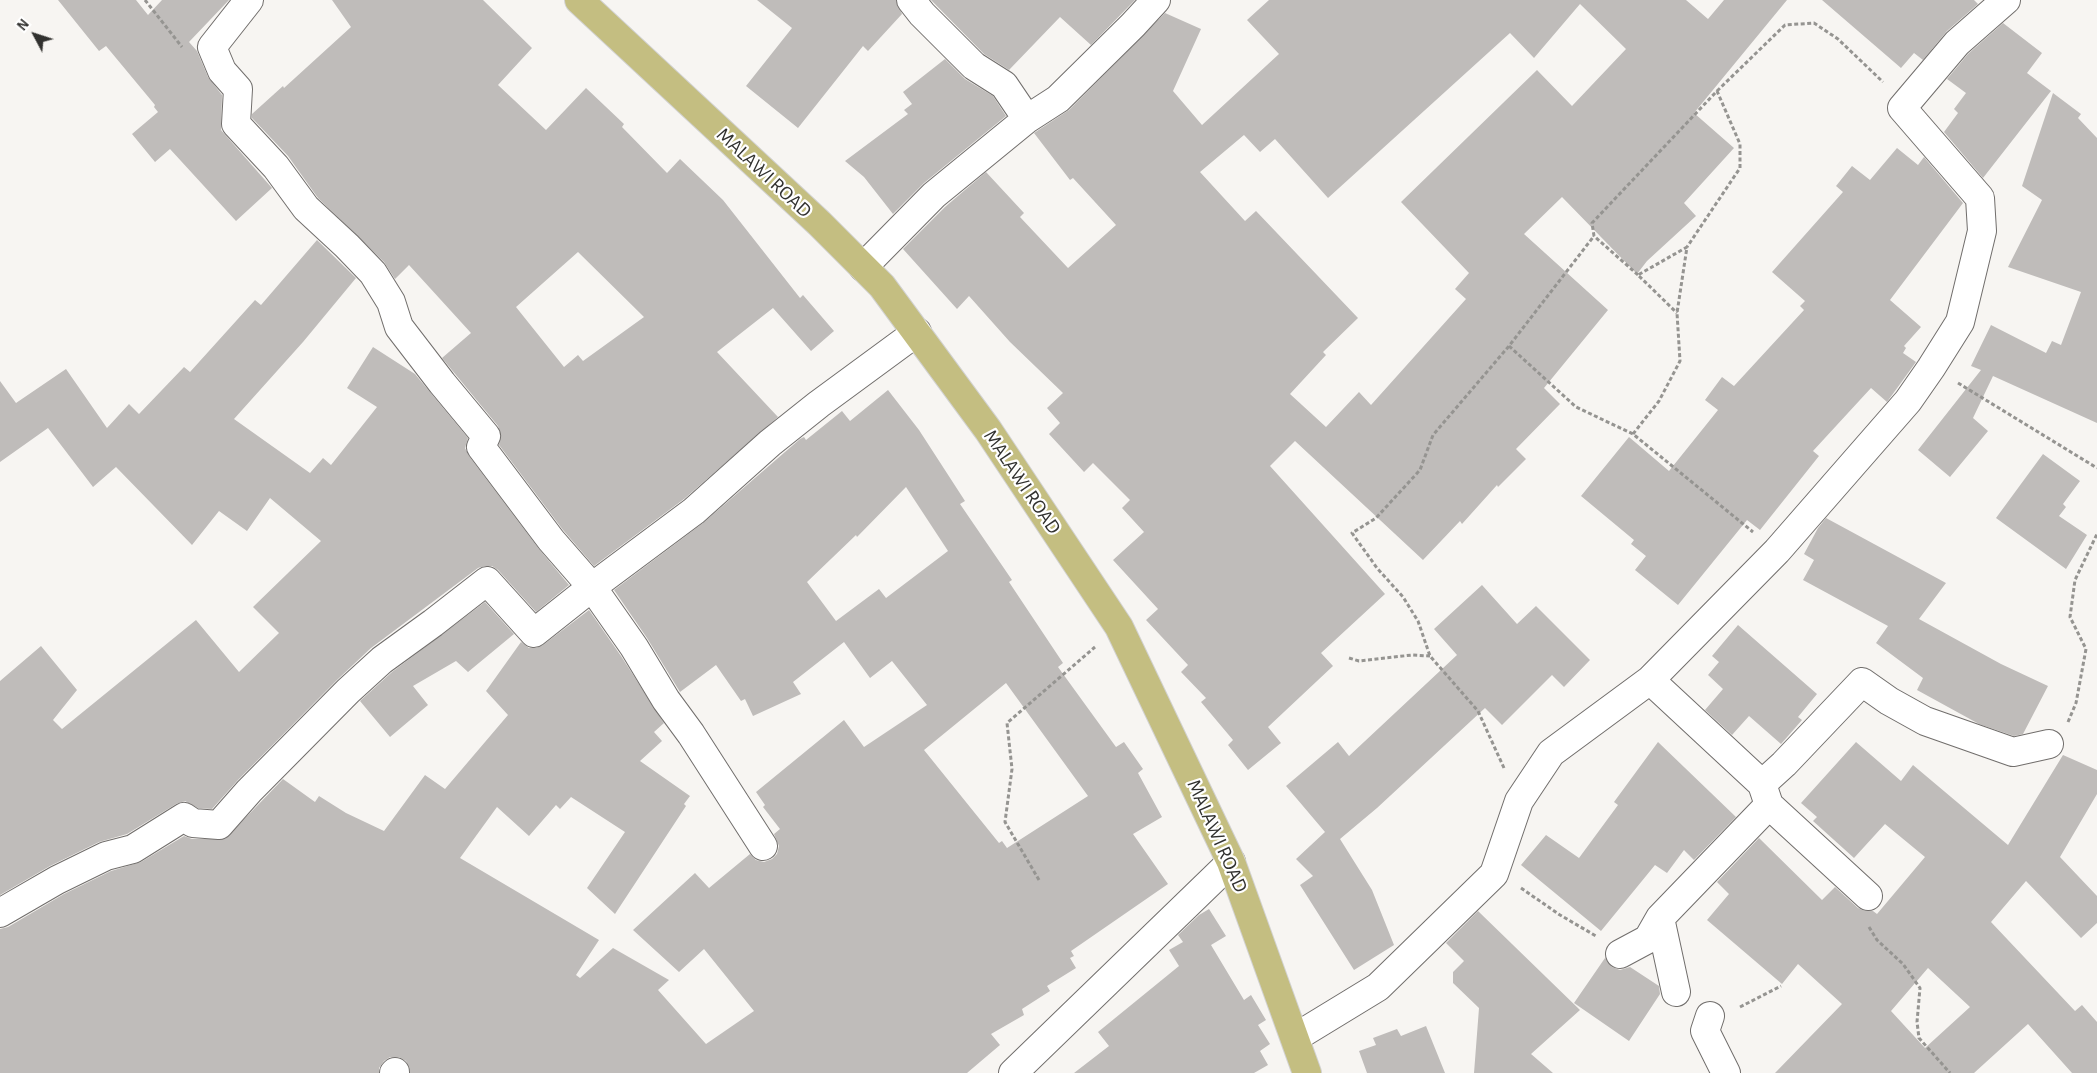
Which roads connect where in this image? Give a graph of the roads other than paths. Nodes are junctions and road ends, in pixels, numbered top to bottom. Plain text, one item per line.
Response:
1 (248, 0) edge
2 (579, 0) edge
3 (911, 0) edge
4 (1156, 0) edge
5 (2006, 0) edge
6 (1028, 119) junction
7 (863, 267) junction
8 (917, 332) junction
9 (592, 587) junction
10 (1650, 680) junction
11 (2049, 744) road end
12 (1765, 794) junction
13 (763, 846) dead end
14 (1232, 862) junction
15 (1868, 896) road end
16 (0, 914) edge
17 (1660, 918) junction
18 (1620, 954) dead end
19 (1676, 992) dead end
20 (1710, 1016) dead end
21 (1296, 1037) junction
22 (1013, 1073) edge
23 (1307, 1073) edge
24 (1726, 1073) edge

1 - 9 street
2 - 7 main road, MALAWI ROAD
3 - 6 street
4 - 6 street
5 - 10 street
6 - 7 street
7 - 8 main road, MALAWI ROAD
8 - 9 street
8 - 14 main road, MALAWI ROAD
9 - 13 street
9 - 16 street
10 - 12 street
10 - 21 street
11 - 12 street
12 - 15 street
12 - 17 street
14 - 21 main road, MALAWI ROAD
14 - 22 street
17 - 18 street
17 - 19 street
20 - 24 street
21 - 23 main road, MALAWI ROAD

